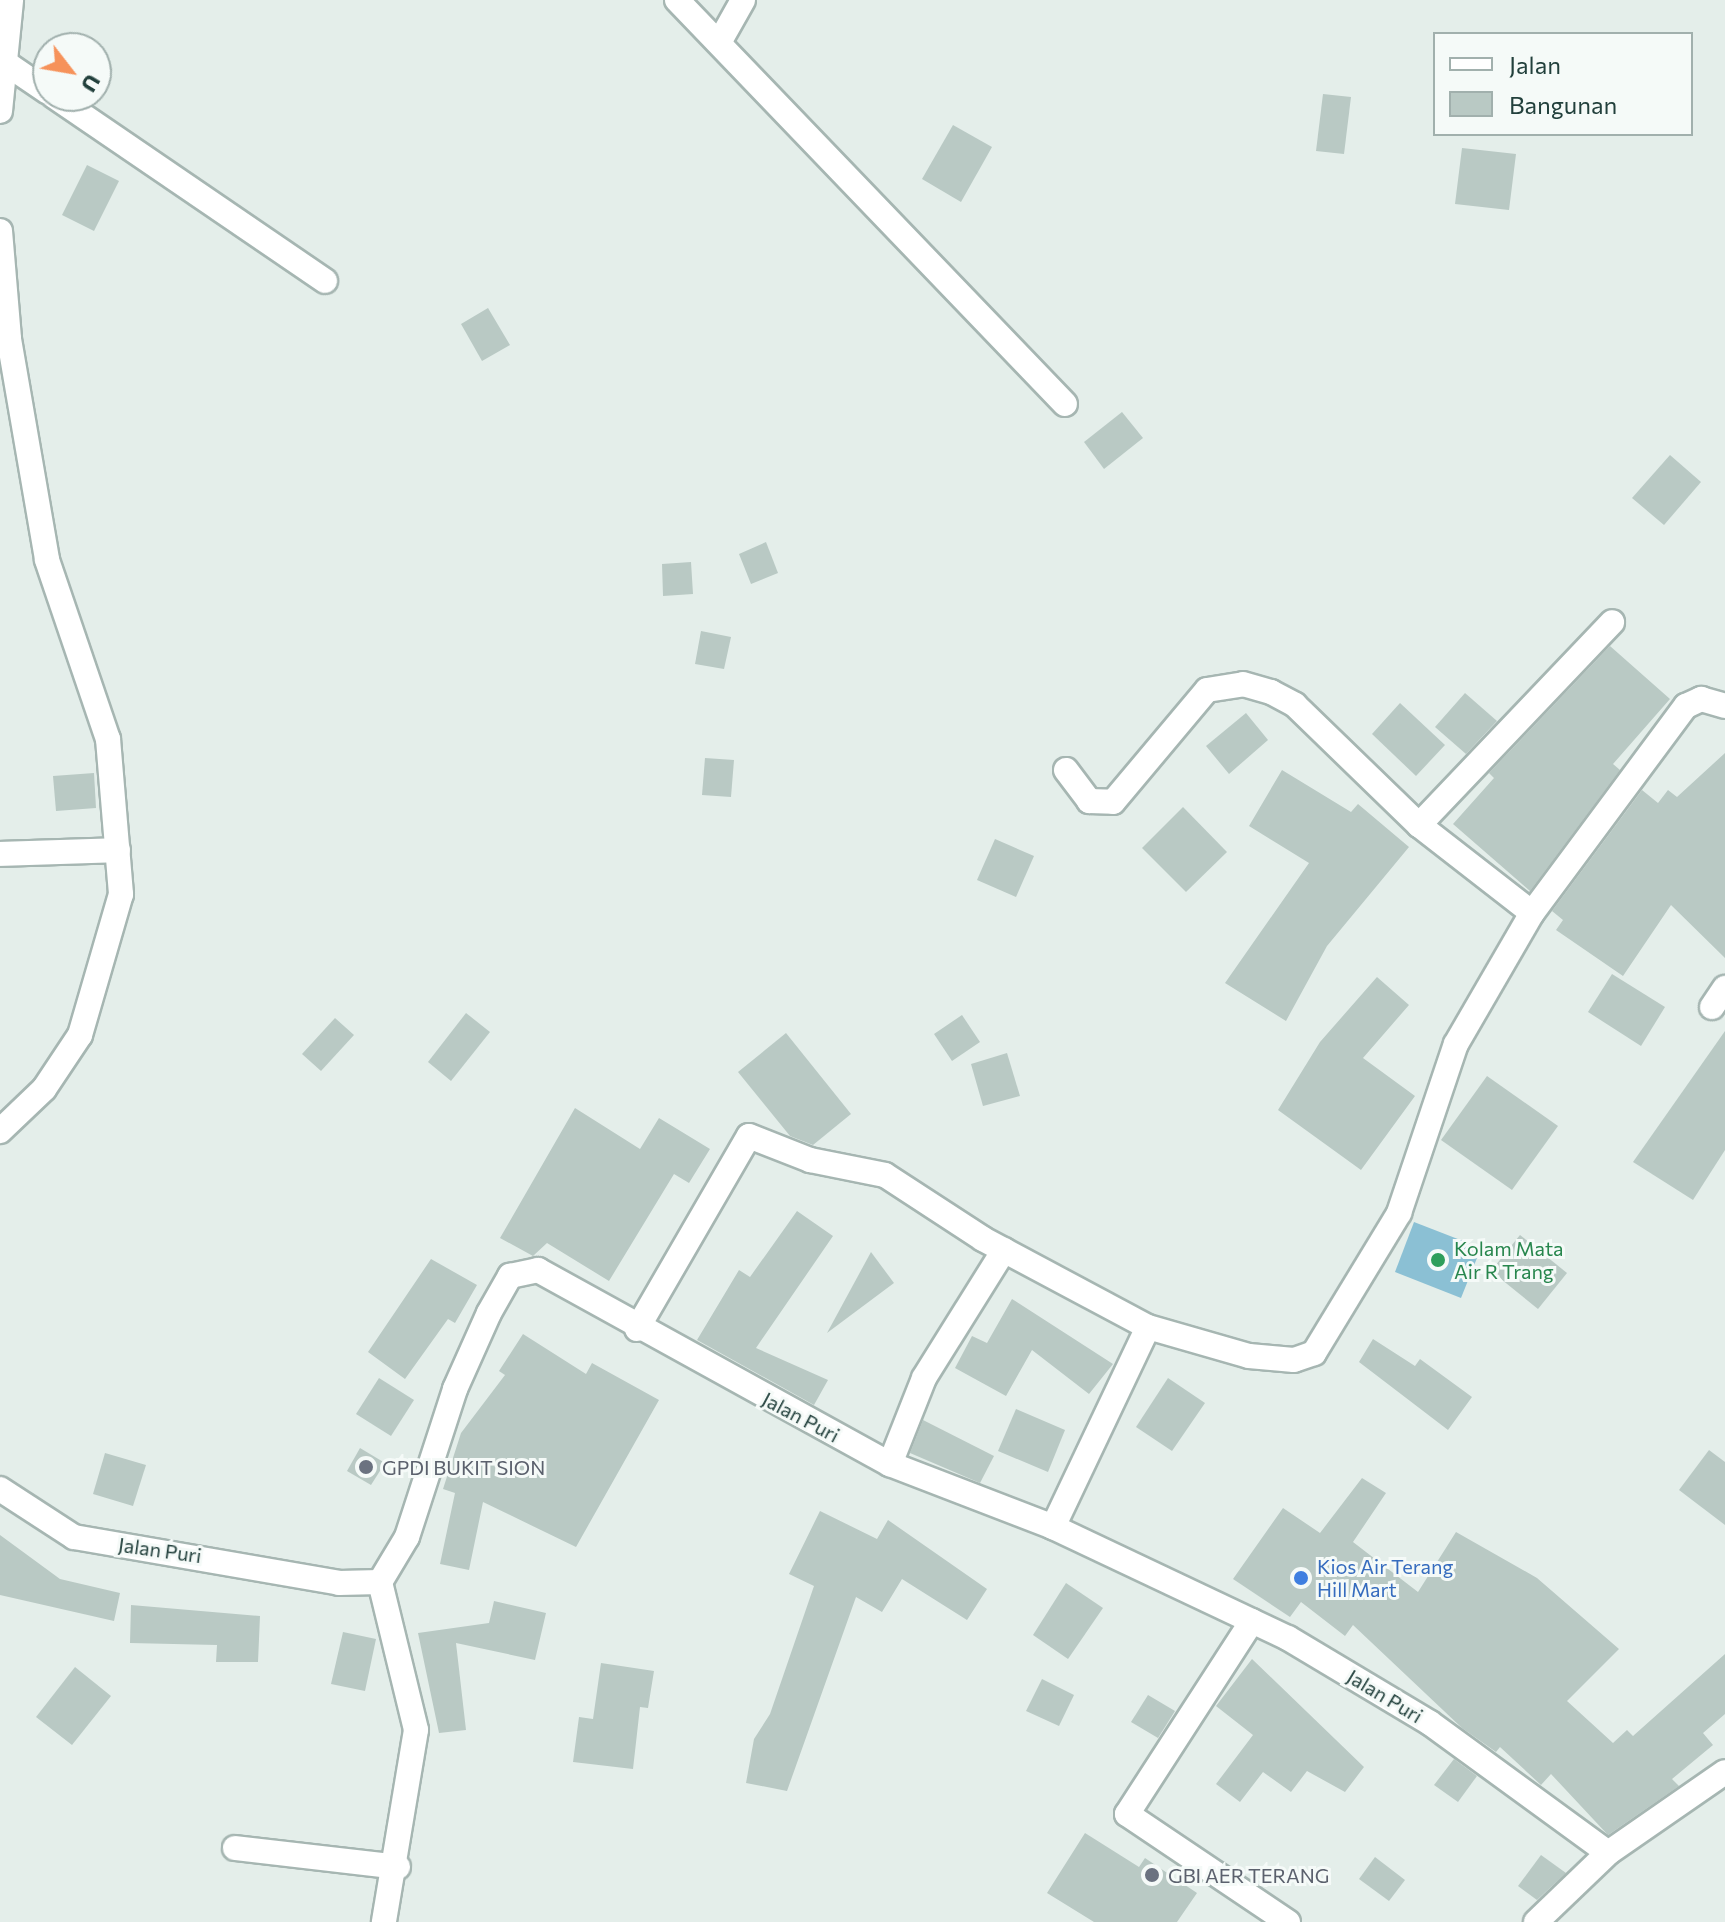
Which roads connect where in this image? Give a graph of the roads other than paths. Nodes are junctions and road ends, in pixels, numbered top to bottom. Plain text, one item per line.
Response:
1 (11, 0) edge
2 (677, 0) edge
3 (743, 0) edge
4 (720, 41) junction
5 (4, 62) junction
6 (32, 81) edge
7 (0, 111) edge
8 (77, 112) edge
9 (0, 231) edge
10 (325, 281) dead end
11 (1065, 404) dead end
12 (1612, 622) dead end
13 (1725, 706) edge
14 (1066, 770) dead end
15 (1419, 825) junction
16 (118, 850) junction
17 (0, 854) edge
18 (1532, 913) junction
19 (0, 1131) edge
20 (1004, 1250) junction
21 (1148, 1327) junction
22 (637, 1329) junction
23 (890, 1464) junction
24 (0, 1489) edge
25 (1053, 1527) junction
26 (380, 1582) junction
27 (1252, 1621) junction
28 (1725, 1772) edge
29 (235, 1848) dead end
30 (1608, 1853) junction
31 (398, 1867) junction
32 (384, 1922) edge
33 (1288, 1922) edge
34 (1536, 1922) edge

1 - 5 street
2 - 4 street
3 - 4 street
4 - 11 street
5 - 6 street
5 - 7 street
8 - 10 street
9 - 16 street
12 - 15 street
13 - 18 street
14 - 15 street
15 - 18 street
16 - 17 street
16 - 19 street
18 - 21 street
20 - 21 street
20 - 22 street
20 - 23 street
21 - 25 street
22 - 23 street, Jalan Puri
22 - 26 street, Jalan Puri
23 - 25 street, Jalan Puri
24 - 26 street, Jalan Puri
25 - 27 street, Jalan Puri
26 - 31 street
27 - 30 street, Jalan Puri
27 - 33 street
28 - 30 street
29 - 31 street
30 - 34 street
31 - 32 street

